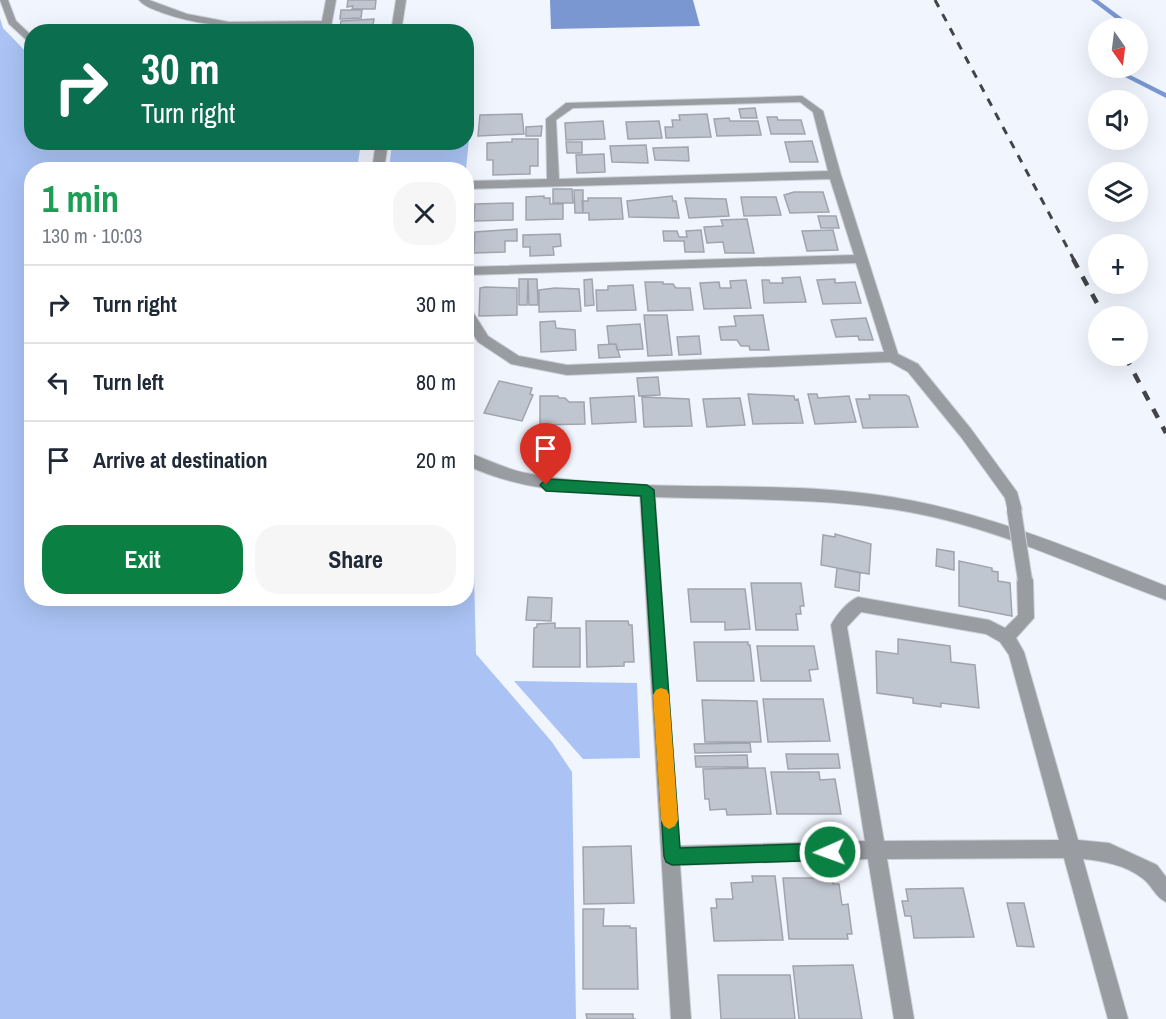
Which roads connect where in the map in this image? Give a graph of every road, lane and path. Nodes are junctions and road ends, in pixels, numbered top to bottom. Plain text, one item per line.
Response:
1 (3, 0) edge
2 (144, 0) edge
3 (332, 0) edge
4 (401, 0) edge
5 (224, 24) edge
6 (327, 24) edge
7 (397, 24) edge
8 (24, 34) edge
9 (835, 174) junction
10 (553, 181) junction
11 (474, 185) edge
12 (861, 260) junction
13 (474, 271) edge
14 (474, 325) edge
15 (892, 357) junction
16 (474, 462) edge
17 (647, 490) junction
18 (1163, 591) edge
19 (1006, 637) junction
20 (1069, 849) junction
21 (875, 850) junction
22 (672, 856) junction
23 (1166, 892) edge
24 (681, 1019) edge
25 (904, 1019) edge
26 (1118, 1019) edge

1 - 8 street
2 - 5 street
3 - 6 street
4 - 7 street
9 - 10 street
9 - 10 street
9 - 12 street
10 - 11 street
12 - 13 street
12 - 15 street
14 - 15 street
15 - 19 street, bridge
16 - 17 street
17 - 18 street
17 - 22 street
19 - 20 street
19 - 21 street
20 - 21 street
20 - 23 street
20 - 26 street
21 - 22 street
21 - 25 street
22 - 24 street

